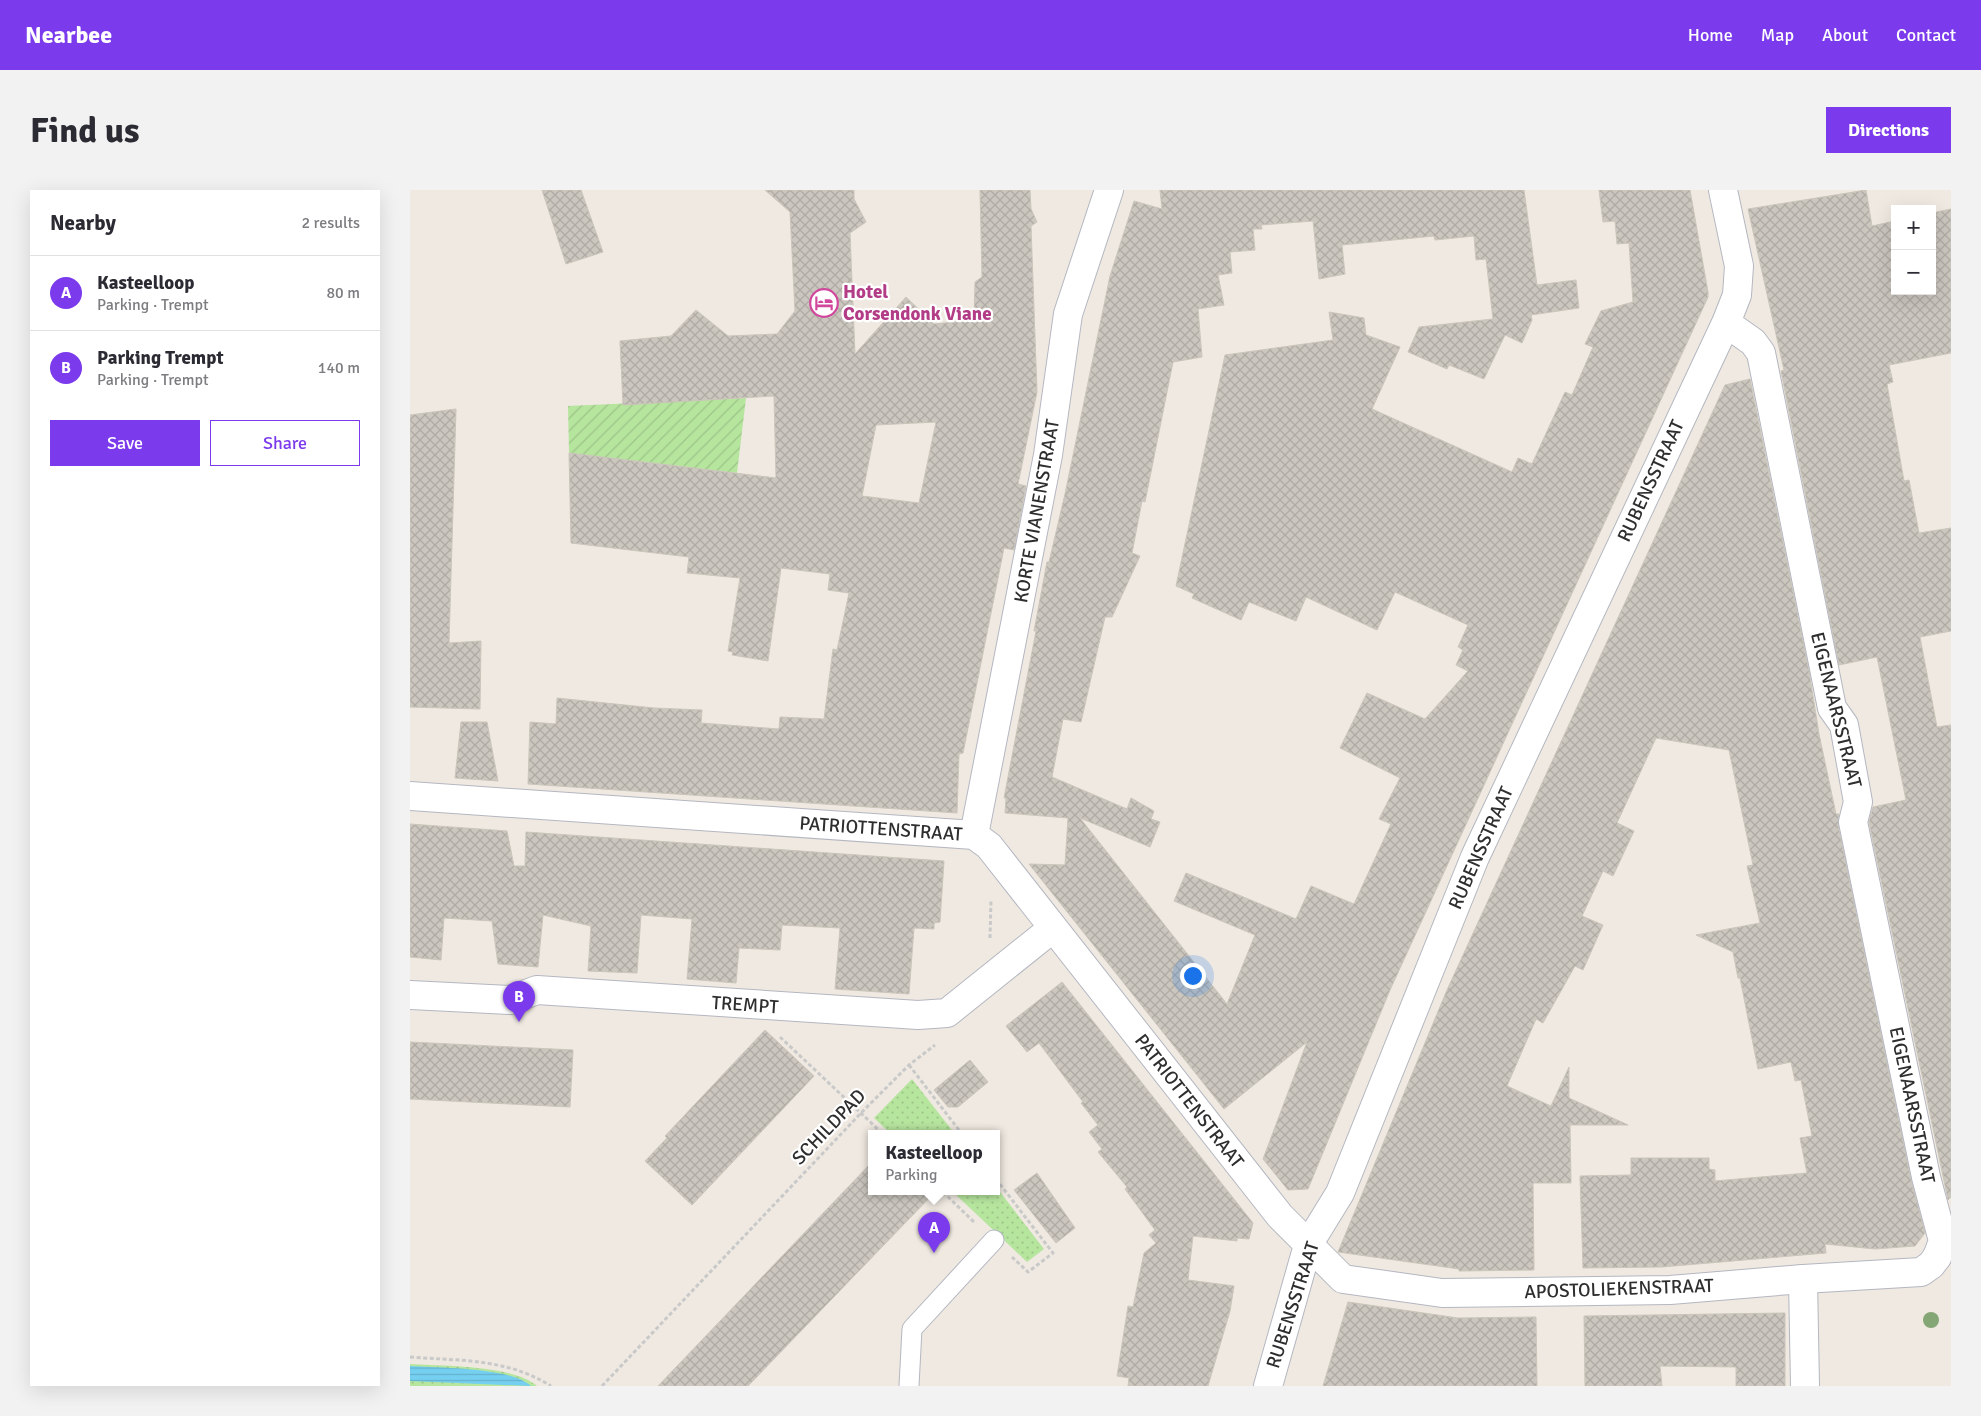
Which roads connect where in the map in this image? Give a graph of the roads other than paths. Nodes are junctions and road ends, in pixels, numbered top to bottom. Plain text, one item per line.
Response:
1 (1109, 190) edge
2 (1723, 190) edge
3 (1726, 323) junction
4 (410, 796) edge
5 (974, 835) junction
6 (1053, 928) junction
7 (410, 995) edge
8 (994, 1240) dead end
9 (1308, 1245) junction
10 (1937, 1258) joint
11 (1803, 1279) junction
12 (909, 1386) edge
13 (1268, 1386) edge
14 (1805, 1386) edge

1 - 5 street, KORTE VIANENSTRAAT
2 - 3 street, RUBENSSTRAAT
3 - 9 street, RUBENSSTRAAT
3 - 10 street, EIGENAARSSTRAAT
4 - 5 street, PATRIOTTENSTRAAT
5 - 6 street, PATRIOTTENSTRAAT
6 - 7 street, TREMPT
6 - 9 street, PATRIOTTENSTRAAT
8 - 12 lane
9 - 11 street, APOSTOLIEKENSTRAAT
9 - 13 street, RUBENSSTRAAT
10 - 11 street, APOSTOLIEKENSTRAAT
11 - 14 street

